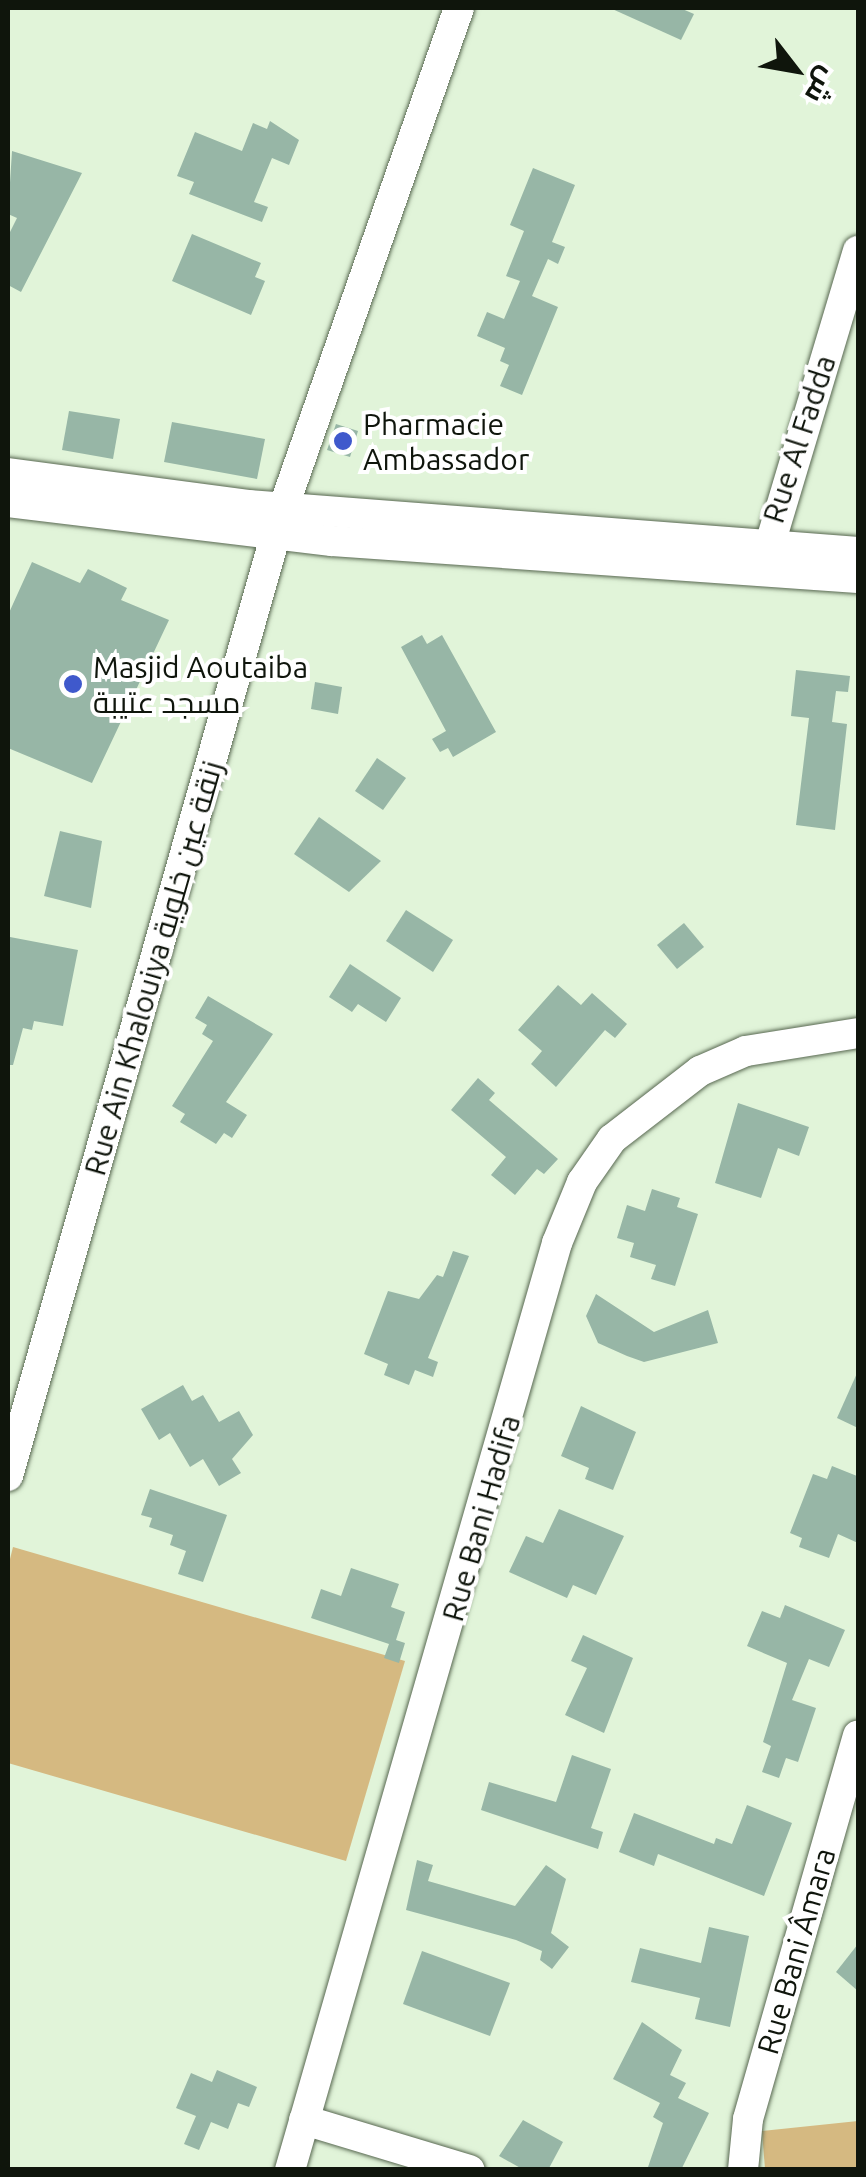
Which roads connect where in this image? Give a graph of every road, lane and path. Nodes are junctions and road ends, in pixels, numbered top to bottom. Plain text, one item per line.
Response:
1 (460, 8) edge
2 (858, 252) edge
3 (8, 473) edge
4 (8, 502) edge
5 (280, 522) junction
6 (858, 552) edge
7 (765, 558) junction
8 (858, 578) edge
9 (858, 1033) edge
10 (8, 1476) edge
11 (858, 1735) edge
12 (304, 2120) junction
13 (290, 2170) edge
14 (470, 2170) edge
15 (743, 2170) edge

1 - 5 street, Rue Ain Khalouiya زنقة عين خلوية
2 - 7 street, Rue Al Fadda
3 - 5 street
4 - 5 street
5 - 7 street
5 - 10 street, Rue Ain Khalouiya زنقة عين خلوية
6 - 7 street
7 - 8 street
9 - 12 street, Rue Bani Hadifa
11 - 15 street, Rue Bani Âmara
12 - 13 street, Rue Bani Hadifa
12 - 14 street

